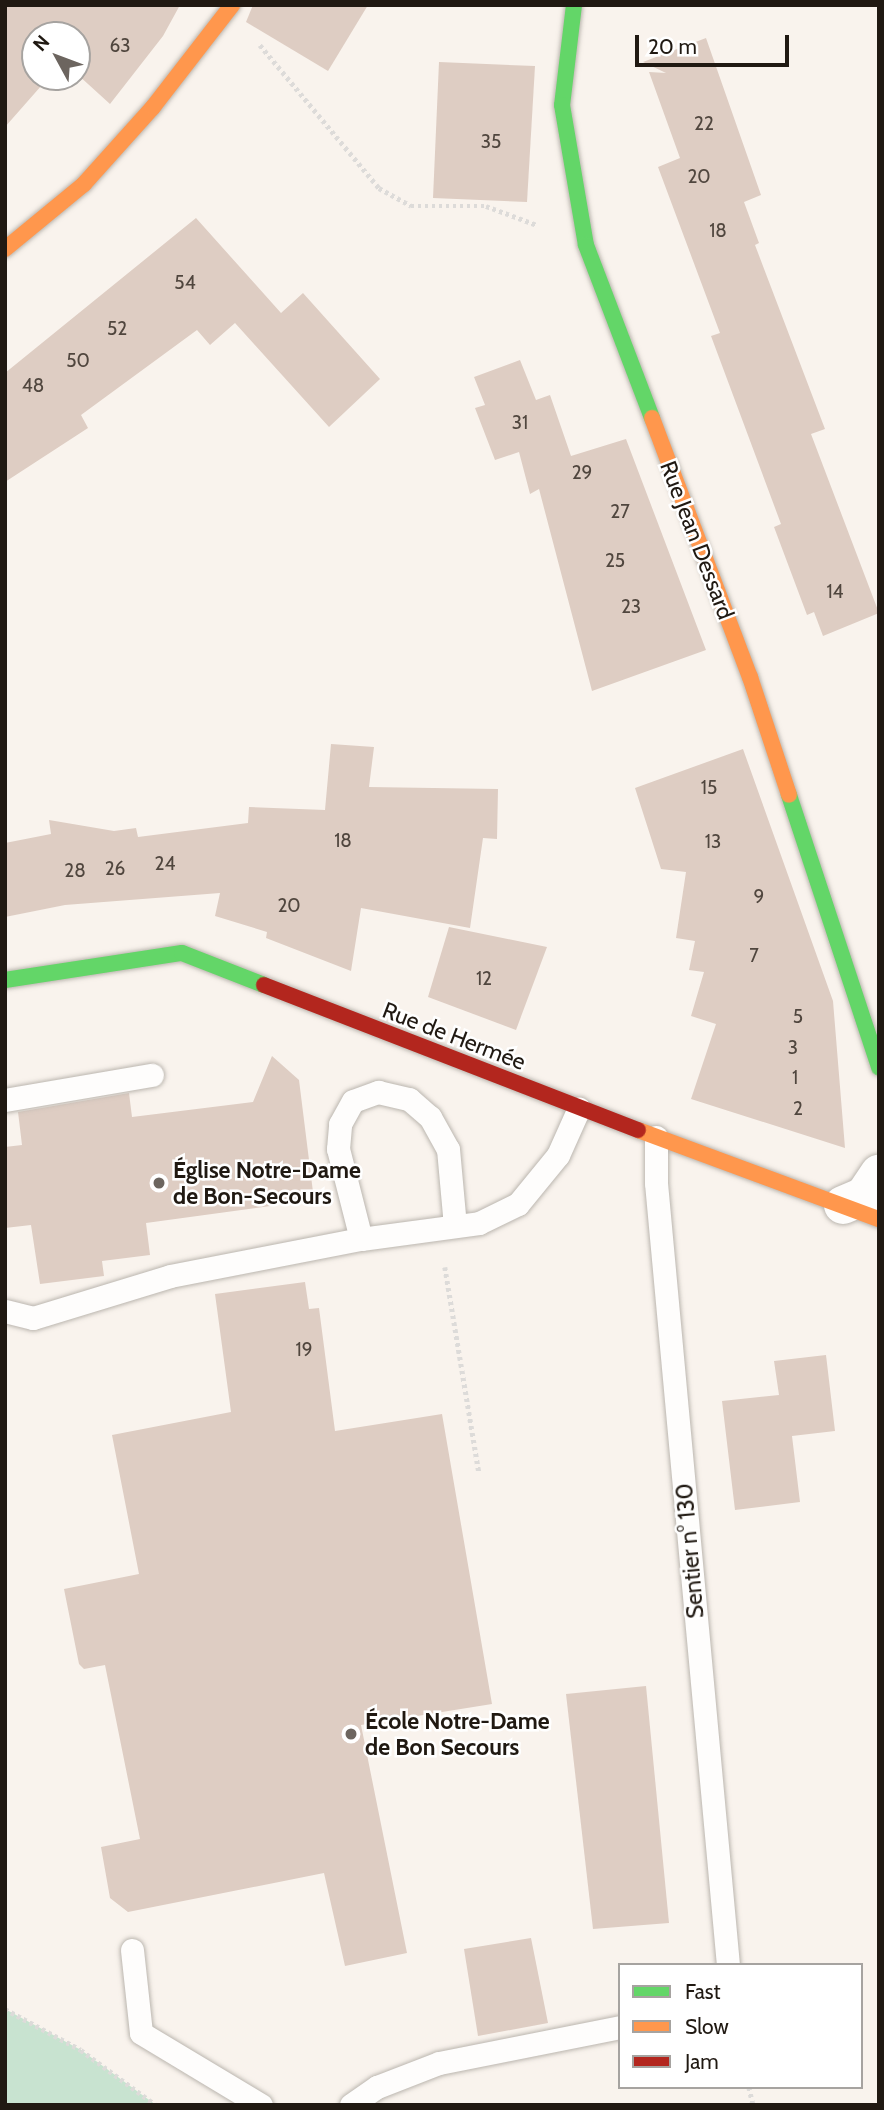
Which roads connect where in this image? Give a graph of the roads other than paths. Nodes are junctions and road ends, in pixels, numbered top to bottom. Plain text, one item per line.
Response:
1 (574, 5) edge
2 (230, 7) edge
3 (5, 249) edge
4 (5, 979) edge
5 (879, 1067) edge
6 (152, 1075) dead end
7 (5, 1100) edge
8 (579, 1108) junction
9 (656, 1137) junction
10 (879, 1174) edge
11 (843, 1205) junction
12 (879, 1219) edge
13 (447, 1227) junction
14 (361, 1239) junction
15 (5, 1311) edge
16 (132, 1950) dead end
17 (728, 1963) edge
18 (618, 2027) edge
19 (261, 2105) edge
20 (351, 2105) edge

1 - 5 street, Rue Jean Dessard
2 - 3 street
4 - 8 street, Rue de Hermée
6 - 7 lane
8 - 9 street, Rue de Hermée
8 - 13 lane
9 - 11 street, Rue de Hermée
9 - 17 lane, Sentier n° 130
10 - 11 street
11 - 12 street, Rue de Hermée
13 - 14 lane
13 - 14 lane
14 - 15 lane
16 - 19 lane
18 - 20 lane

